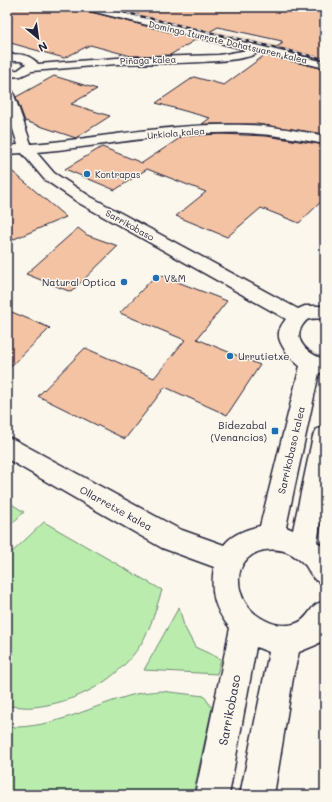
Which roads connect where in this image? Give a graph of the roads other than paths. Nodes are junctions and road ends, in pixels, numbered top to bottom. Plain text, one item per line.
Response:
1 (86, 7) edge
2 (124, 7) edge
3 (244, 35) dead end
4 (264, 50) junction
5 (7, 58) edge
6 (325, 65) edge
7 (30, 68) junction
8 (12, 74) edge
9 (7, 91) edge
10 (325, 140) edge
11 (26, 149) junction
12 (7, 150) edge
13 (325, 312) edge
14 (298, 317) junction
15 (318, 365) edge
16 (325, 436) edge
17 (7, 448) edge
18 (271, 536) junction
19 (303, 546) junction
20 (229, 560) junction
21 (325, 571) edge
22 (325, 615) edge
23 (245, 625) junction
24 (287, 640) junction
25 (212, 795) edge
26 (257, 795) edge

1 - 4 street, Domingo Iturrate Dohatsuaren kalea
2 - 3 street
4 - 6 street, Domingo Iturrate Dohatsuaren kalea
4 - 7 street, Piñaga kalea
5 - 7 street
7 - 8 street, Piñaga kalea
8 - 9 street, Sarrikobaso
9 - 11 street, Sarrikobaso
10 - 11 street, Urkiola kalea
11 - 12 street, Urkiola kalea
11 - 14 street, Sarrikobaso
13 - 14 street
14 - 15 street
15 - 18 street, Sarrikobaso kalea
16 - 19 street
17 - 20 street, Ollarretxe kalea
18 - 19 street
18 - 20 street
19 - 21 street
20 - 23 street
22 - 24 street
23 - 24 street
23 - 25 street, Sarrikobaso
24 - 26 street

